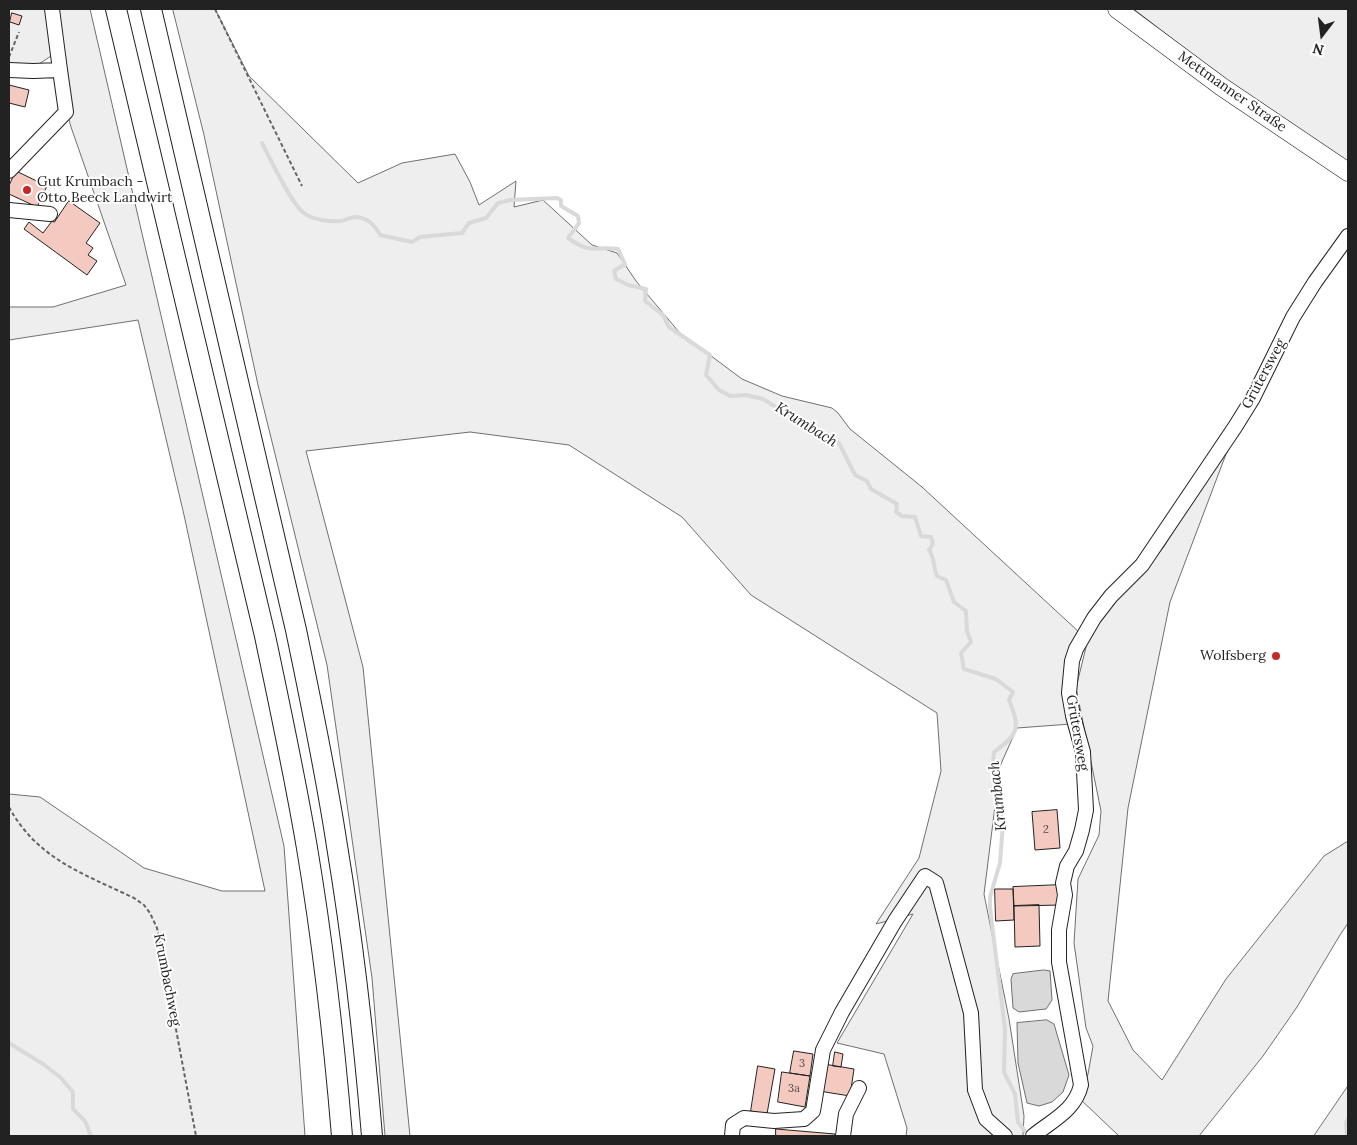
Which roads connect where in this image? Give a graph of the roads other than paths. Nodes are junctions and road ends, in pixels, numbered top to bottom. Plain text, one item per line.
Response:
1 (52, 9) edge
2 (116, 9) edge
3 (151, 9) edge
4 (1117, 9) edge
5 (9, 70) edge
6 (60, 70) junction
7 (9, 171) edge
8 (1348, 172) edge
9 (9, 210) edge
10 (50, 214) dead end
11 (1348, 236) edge
12 (859, 1088) dead end
13 (1035, 1135) edge
14 (342, 1136) edge
15 (372, 1136) edge
16 (732, 1136) edge
17 (843, 1136) edge
18 (1005, 1136) edge

1 - 6 street
2 - 14 highway
3 - 15 highway
4 - 8 main road, Mettmanner Straße
5 - 6 street
6 - 7 street
9 - 10 street
11 - 13 street, Grütersweg
12 - 17 street
16 - 18 street

